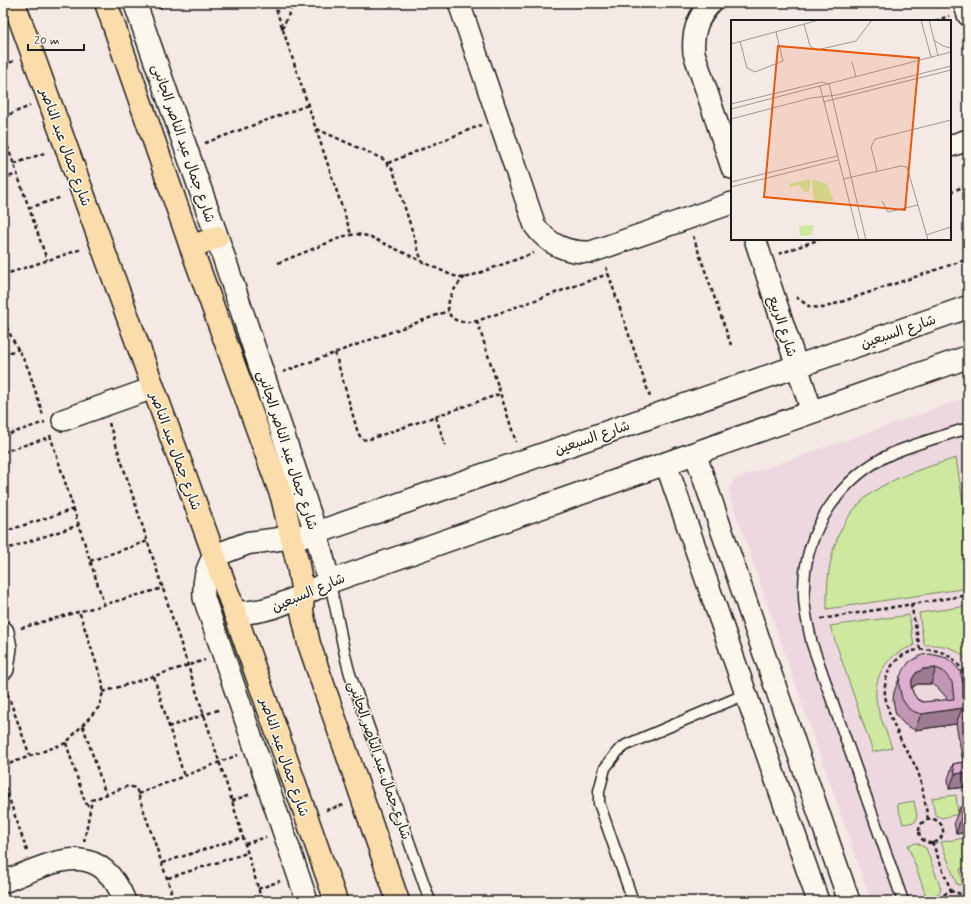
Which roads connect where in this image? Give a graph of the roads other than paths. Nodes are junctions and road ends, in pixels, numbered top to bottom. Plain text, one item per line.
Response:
1 (14, 3) edge
2 (106, 3) edge
3 (135, 3) edge
4 (459, 3) edge
5 (711, 3) edge
6 (964, 3) edge
7 (968, 16) edge
8 (968, 140) edge
9 (951, 146) edge
10 (731, 165) edge
11 (731, 203) edge
12 (218, 237) junction
13 (755, 240) edge
14 (192, 247) junction
15 (968, 306) edge
16 (968, 357) edge
17 (796, 366) junction
18 (154, 388) junction
19 (812, 412) junction
20 (51, 424) road end
21 (968, 428) edge
22 (695, 453) junction
23 (666, 464) junction
24 (316, 532) junction
25 (293, 537) junction
26 (214, 556) junction
27 (329, 582) junction
28 (303, 594) junction
29 (235, 613) junction
30 (3, 632) edge
31 (3, 669) edge
32 (746, 694) junction
33 (3, 882) edge
34 (125, 901) edge
35 (307, 901) edge
36 (336, 901) edge
37 (398, 901) edge
38 (430, 901) edge
39 (633, 901) edge
40 (818, 901) edge
41 (849, 901) edge
42 (903, 901) edge

1 - 18 main road, شارع جمال عبد الناصر
2 - 14 main road
3 - 12 main road, شارع جمال عبد الناصر الجانبى
4 - 11 street
5 - 10 street
6 - 7 street
8 - 9 street
12 - 14 main road
12 - 24 main road, شارع جمال عبد الناصر الجانبى
13 - 17 street, شارع الربيع
14 - 25 main road
15 - 17 main road, شارع السبعين
16 - 19 main road, شارع السبعين
17 - 19 street, شارع الربيع
17 - 24 main road, شارع السبعين
18 - 20 street
18 - 26 main road, شارع جمال عبد الناصر
19 - 22 main road, شارع السبعين
21 - 42 lane
22 - 23 main road, شارع السبعين
22 - 41 street
23 - 27 main road, شارع السبعين
23 - 32 street
24 - 25 main road, شارع السبعين
24 - 27 main road, شارع جمال عبد الناصر الجانبى
25 - 26 main road, شارع السبعين
25 - 28 main road
26 - 29 main road, شارع جمال عبد الناصر
26 - 35 street
27 - 28 main road, شارع السبعين
27 - 38 lane, شارع جمال عبد الناصر الجانبى
28 - 29 main road, شارع السبعين
28 - 37 main road
29 - 36 main road, شارع جمال عبد الناصر
30 - 31 street
32 - 39 lane
32 - 40 street
33 - 34 street

